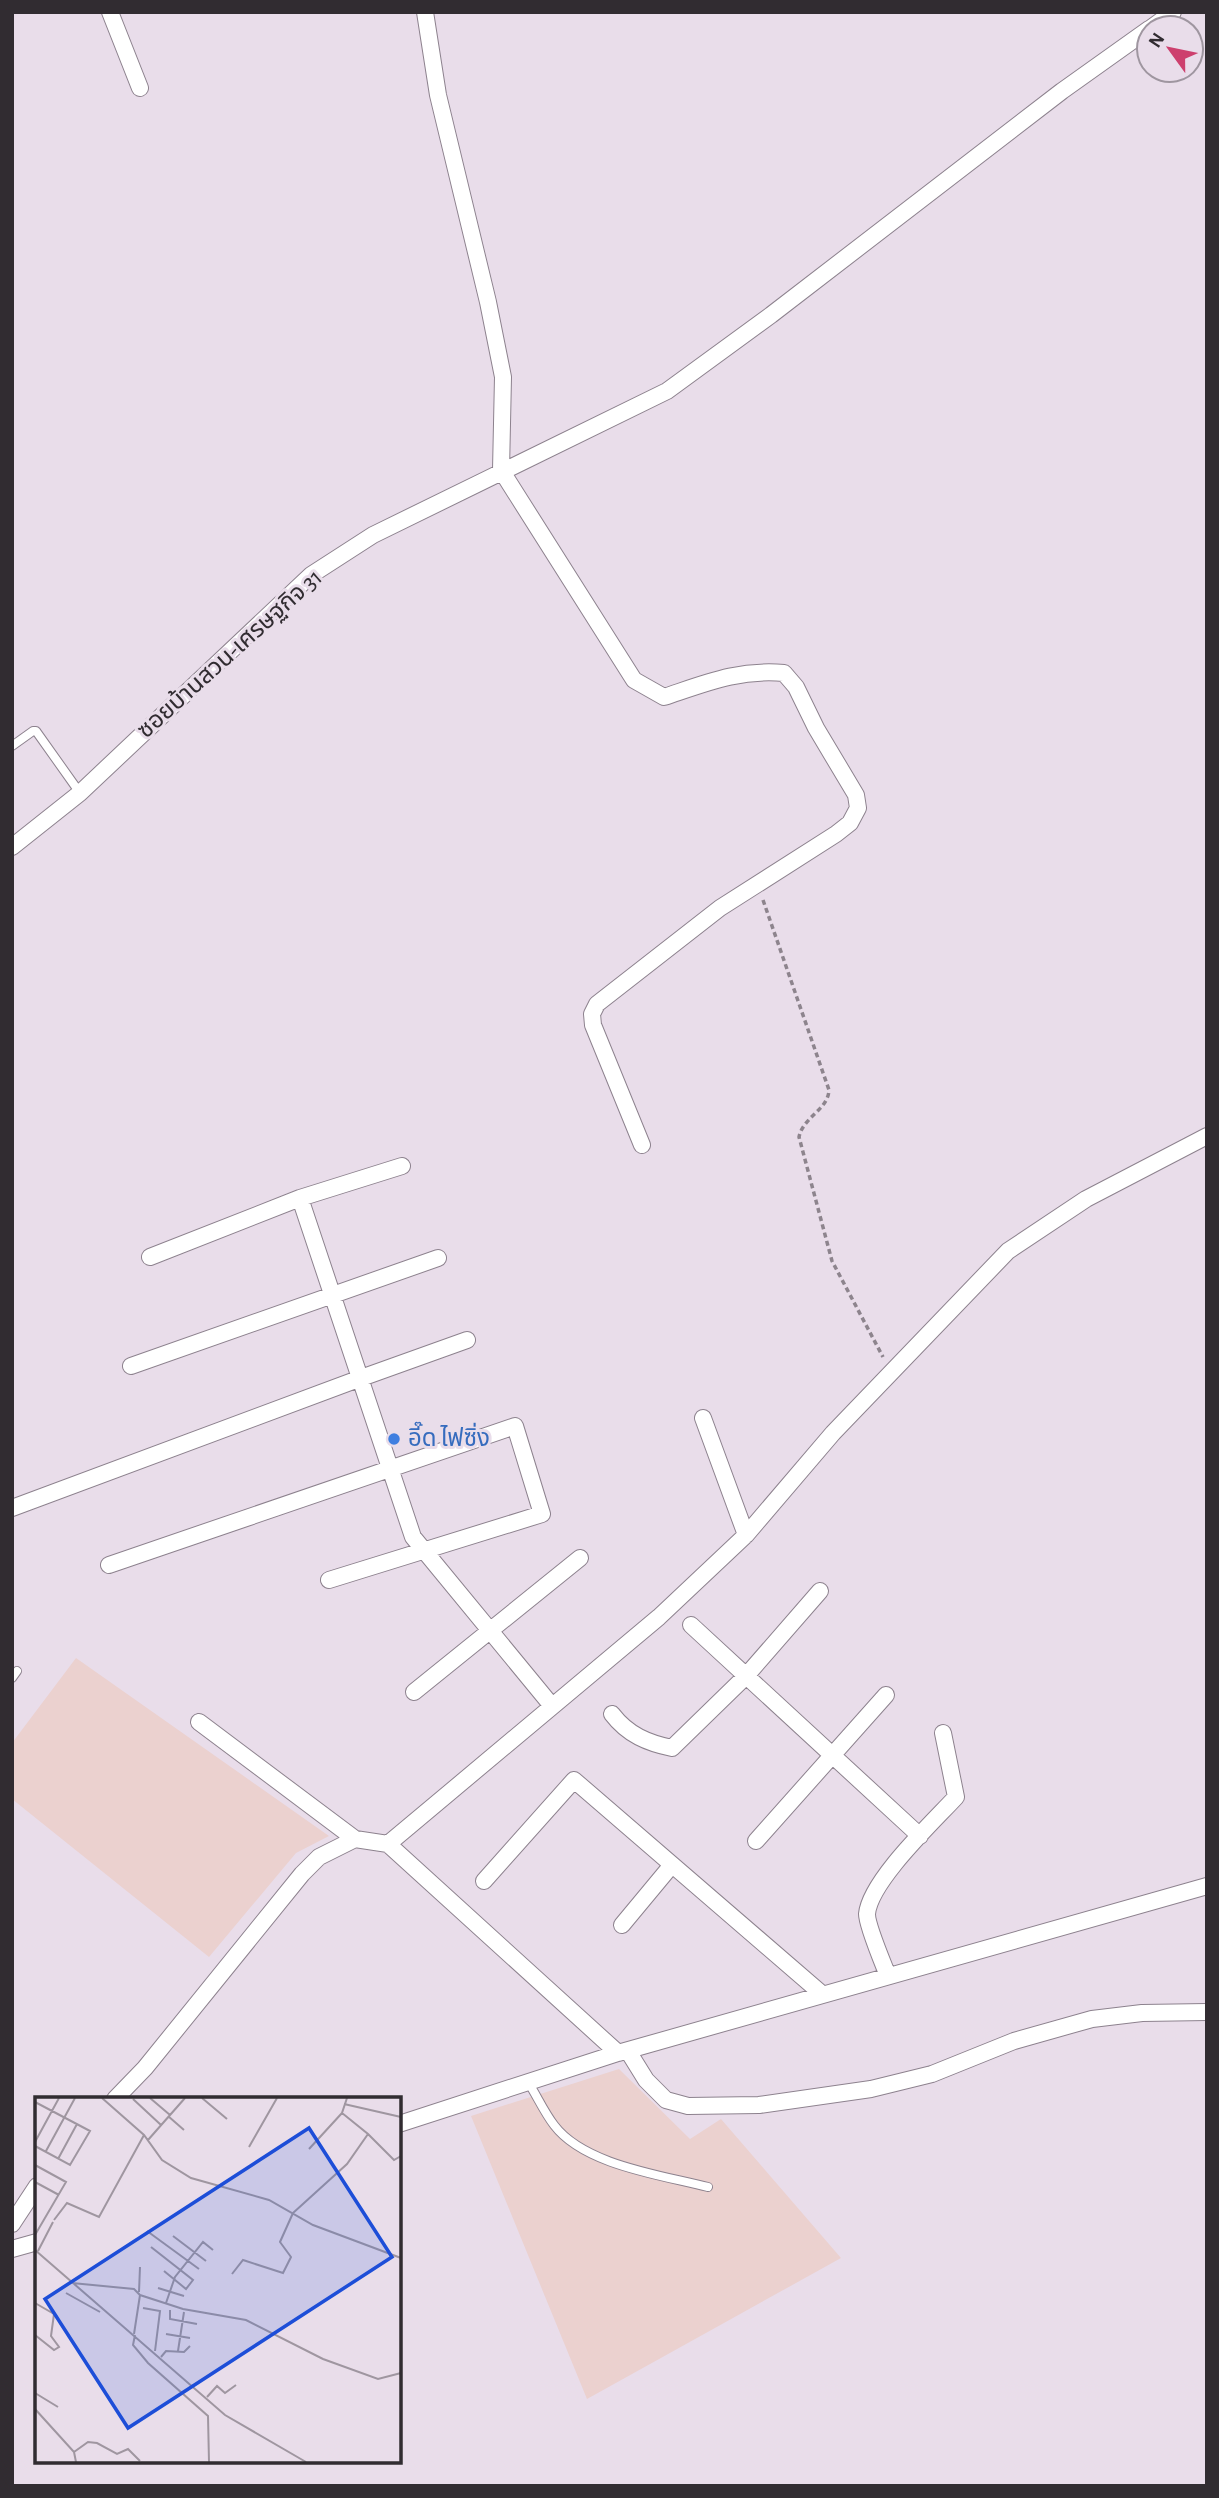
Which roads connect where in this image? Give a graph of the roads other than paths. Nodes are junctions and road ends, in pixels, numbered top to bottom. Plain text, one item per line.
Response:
1 (110, 12) edge
2 (425, 12) edge
3 (1135, 40) edge
4 (140, 88) dead end
5 (501, 470) junction
6 (12, 746) edge
7 (80, 793) junction
8 (12, 848) edge
9 (1207, 1136) edge
10 (642, 1146) dead end
11 (402, 1166) dead end
12 (300, 1198) junction
13 (150, 1257) dead end
14 (438, 1258) dead end
15 (333, 1295) junction
16 (467, 1340) dead end
17 (131, 1366) dead end
18 (361, 1378) junction
19 (703, 1418) dead end
20 (391, 1468) junction
21 (12, 1508) edge
22 (746, 1535) junction
23 (425, 1551) junction
24 (580, 1558) dead end
25 (109, 1565) dead end
26 (329, 1580) dead end
27 (820, 1591) dead end
28 (691, 1625) dead end
29 (489, 1630) junction
30 (747, 1676) junction
31 (414, 1692) dead end
32 (886, 1695) dead end
33 (552, 1706) junction
34 (612, 1714) dead end
35 (199, 1722) dead end
36 (943, 1733) dead end
37 (831, 1754) junction
38 (920, 1836) junction
39 (355, 1839) junction
40 (756, 1841) dead end
41 (388, 1844) junction
42 (671, 1866) junction
43 (484, 1881) dead end
44 (1207, 1886) edge
45 (622, 1925) dead end
46 (888, 1976) junction
47 (822, 1994) junction
48 (1207, 2012) edge
49 (623, 2052) junction
50 (528, 2082) junction
51 (117, 2097) edge
52 (401, 2123) edge
53 (708, 2188) dead end
54 (35, 2189) edge
55 (12, 2224) edge
56 (35, 2243) edge
57 (12, 2249) edge

1 - 4 street
2 - 5 street
3 - 5 street, ซอยบ้านสวน-เศรษฐกิจ 31
5 - 7 street, ซอยบ้านสวน-เศรษฐกิจ 31
5 - 10 street
6 - 7 lane
7 - 8 street, ซอยบ้านสวน-เศรษฐกิจ 31
9 - 22 street
11 - 12 street
12 - 13 street
12 - 15 street
14 - 15 street
15 - 17 street
15 - 18 street
16 - 18 street
18 - 20 street
18 - 21 street
19 - 22 street
20 - 23 street
20 - 23 street
20 - 25 street
22 - 33 street
23 - 26 street
23 - 29 street
24 - 29 street
27 - 30 street
28 - 30 street
29 - 31 street
29 - 33 street
30 - 34 street
30 - 37 street
32 - 37 street
33 - 41 street
35 - 39 street
36 - 38 street
37 - 38 street
37 - 40 street
38 - 46 street
39 - 41 street
39 - 51 street
41 - 49 street
42 - 43 street
42 - 45 street
42 - 47 street
44 - 46 street
46 - 47 street
47 - 49 street
48 - 49 street
49 - 50 street
50 - 52 street
50 - 53 lane
54 - 55 street
56 - 57 street

